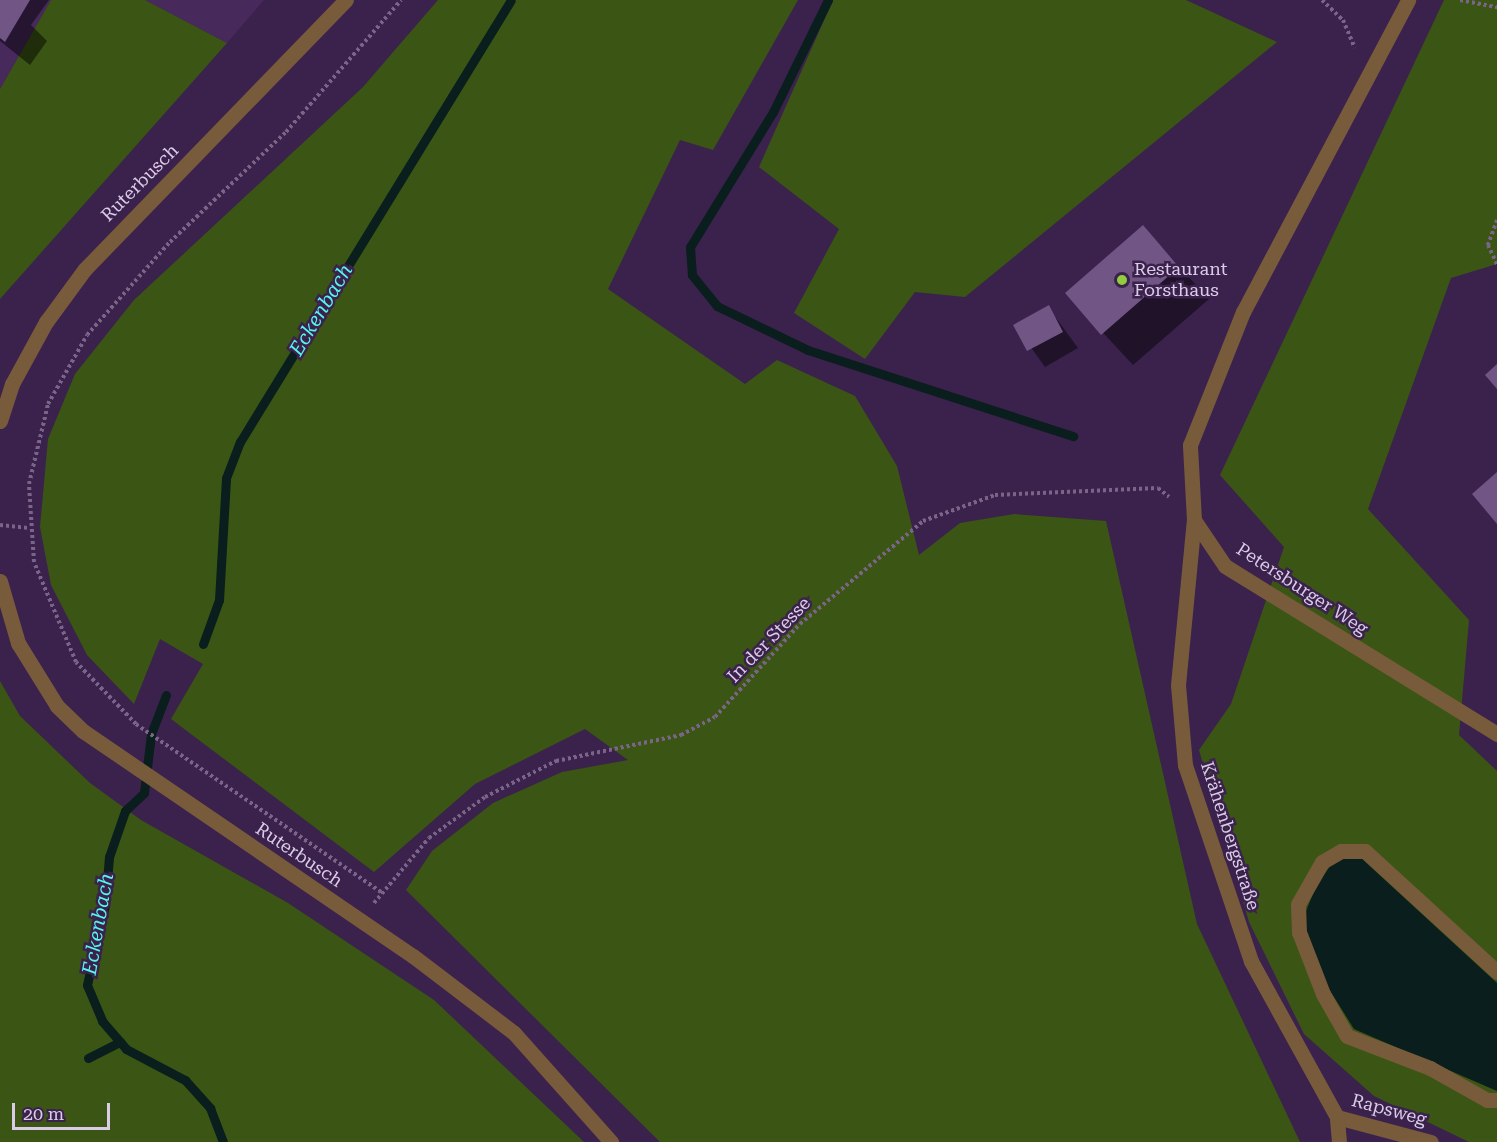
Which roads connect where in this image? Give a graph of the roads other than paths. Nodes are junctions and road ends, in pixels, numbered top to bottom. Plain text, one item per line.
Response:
1 (346, 0) edge
2 (1408, 0) edge
3 (0, 421) edge
4 (1194, 520) junction
5 (0, 581) edge
6 (1497, 734) edge
7 (1497, 972) edge
8 (1497, 1100) edge
9 (1337, 1117) junction
10 (611, 1142) edge
11 (1339, 1142) edge
12 (1431, 1142) edge

1 - 3 street, Ruterbusch
2 - 4 street, Krähenbergstraße
4 - 6 street, Petersburger Weg
4 - 9 street, Krähenbergstraße
5 - 10 street, Ruterbusch
7 - 8 street
9 - 11 street, Krähenbergstraße
9 - 12 street, Rapsweg

